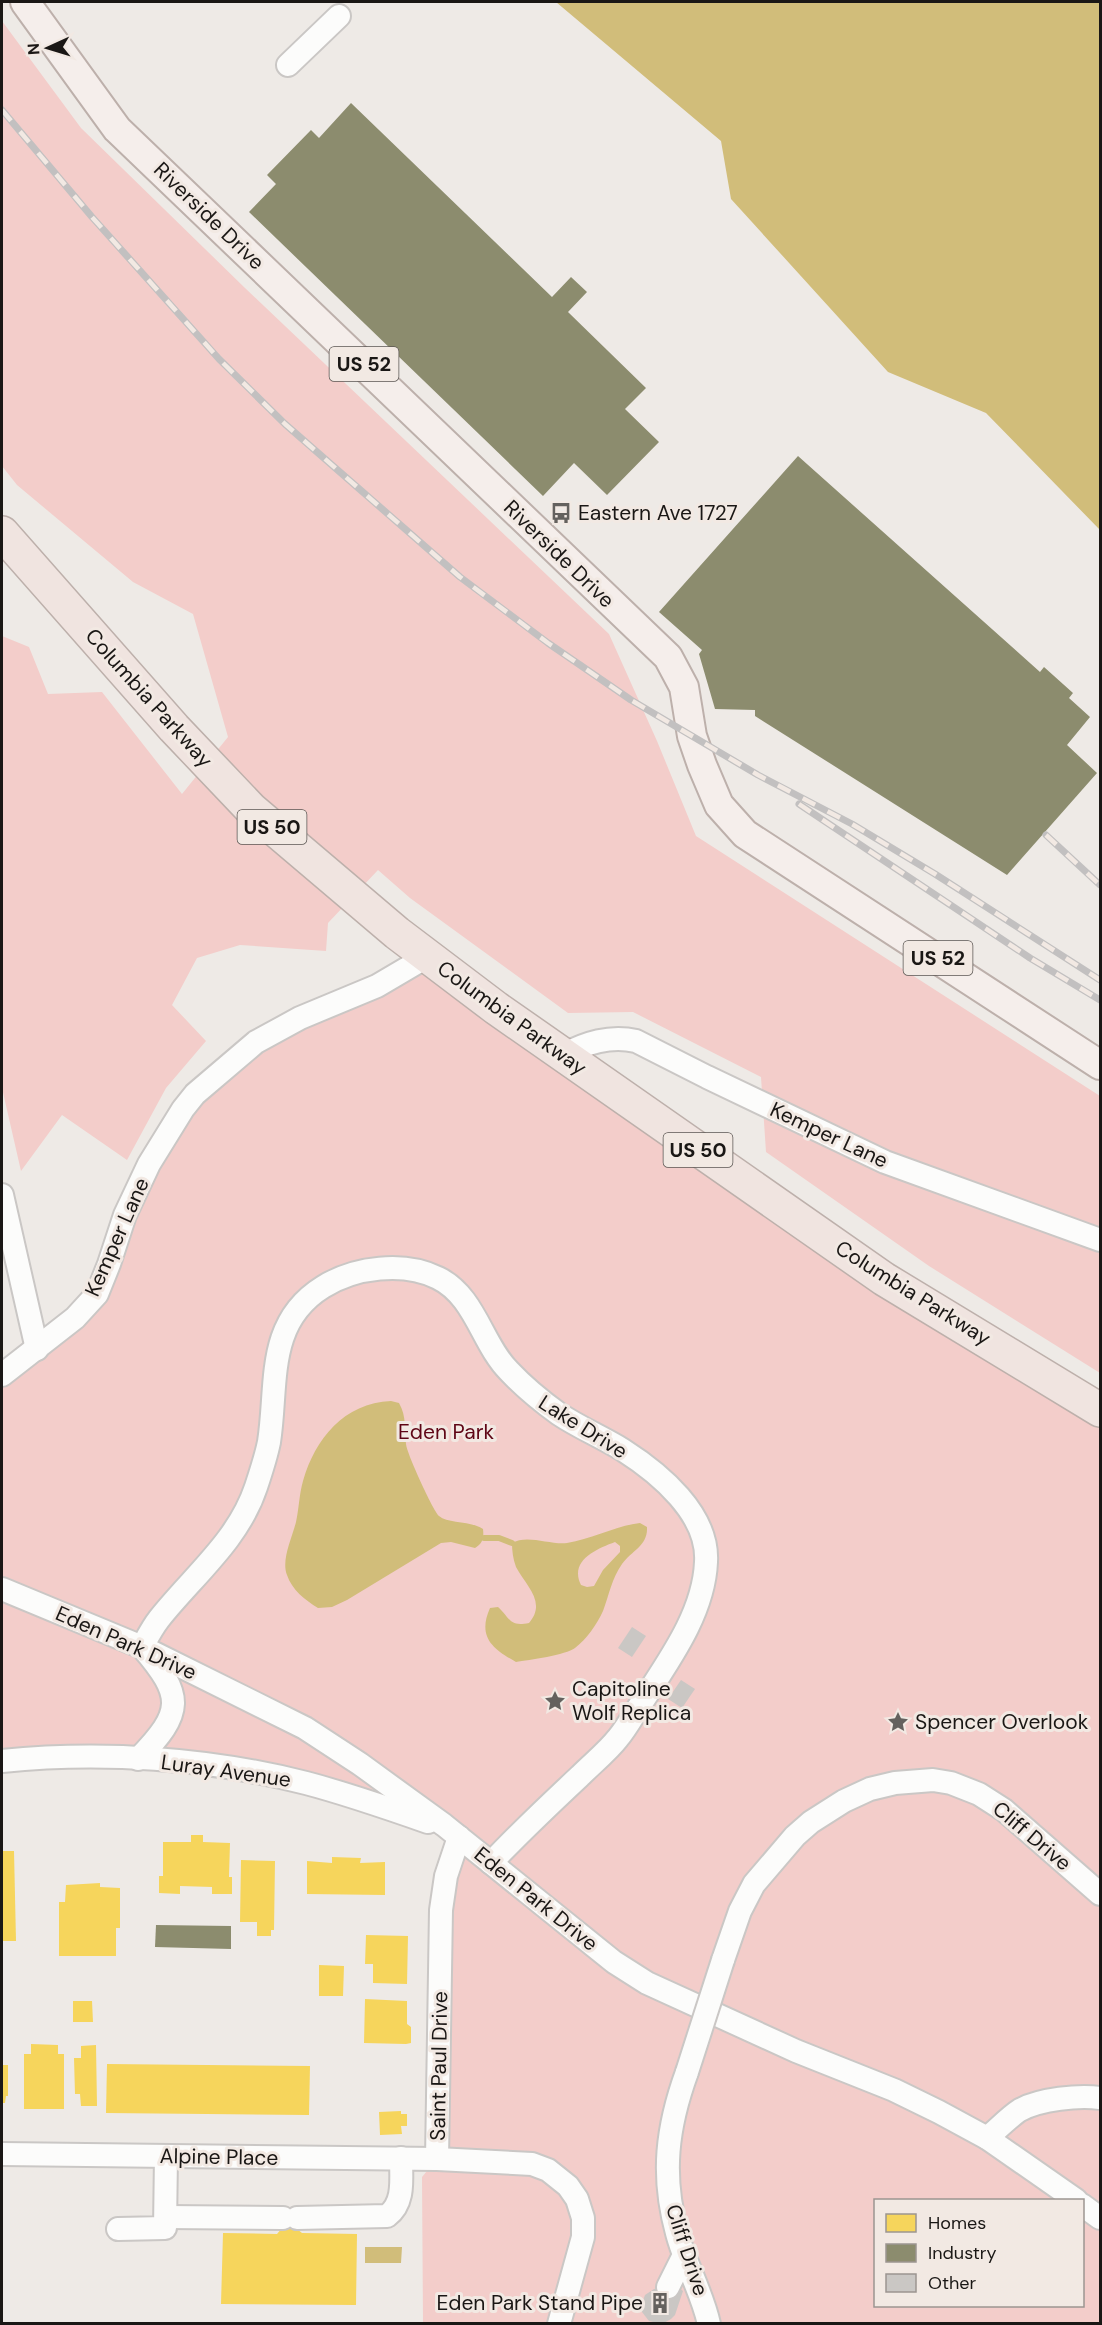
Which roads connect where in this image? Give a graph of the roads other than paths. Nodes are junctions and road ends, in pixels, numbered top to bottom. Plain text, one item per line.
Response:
1 (25, 2) edge
2 (339, 16) dead end
3 (288, 65) dead end
4 (2, 533) edge
5 (428, 956) junction
6 (563, 1055) junction
7 (1101, 1065) edge
8 (2, 1195) edge
9 (1101, 1240) edge
10 (37, 1349) junction
11 (2, 1374) edge
12 (1101, 1410) edge
13 (2, 1590) edge
14 (142, 1647) junction
15 (138, 1759) junction
16 (2, 1761) edge
17 (452, 1831) junction
18 (491, 1863) junction
19 (1101, 1894) edge
20 (1101, 2098) edge
21 (987, 2138) junction
22 (2, 2154) edge
23 (166, 2156) junction
24 (401, 2158) junction
25 (437, 2159) junction
26 (1075, 2199) edge
27 (1084, 2206) edge
28 (165, 2217) junction
29 (1101, 2218) edge
30 (118, 2229) dead end
31 (685, 2253) junction
32 (668, 2287) dead end
33 (560, 2324) edge
34 (709, 2324) edge

1 - 7 main road, Riverside Drive / US 52
2 - 3 street
4 - 5 highway, Columbia Parkway / US 50
5 - 6 highway, Columbia Parkway / US 50
5 - 10 street, Kemper Lane
6 - 9 street, Kemper Lane
6 - 12 highway, Columbia Parkway / US 50
8 - 10 street
10 - 11 street, Kemper Lane
13 - 14 street, Eden Park Drive
14 - 15 street
14 - 17 street, Eden Park Drive
14 - 18 street, Lake Drive
15 - 16 street, Luray Avenue
15 - 17 street, Luray Avenue
17 - 18 street, Eden Park Drive
17 - 25 street, Saint Paul Drive
18 - 21 street, Eden Park Drive
19 - 31 street, Cliff Drive, bridge
20 - 21 street
21 - 26 street, Eden Park Drive
22 - 23 street, Alpine Place
23 - 24 street, Alpine Place
23 - 28 street
24 - 25 street, Alpine Place
24 - 28 street
25 - 33 street, Saint Paul Drive
27 - 29 street
28 - 30 street
31 - 32 street
31 - 34 street, Cliff Drive

